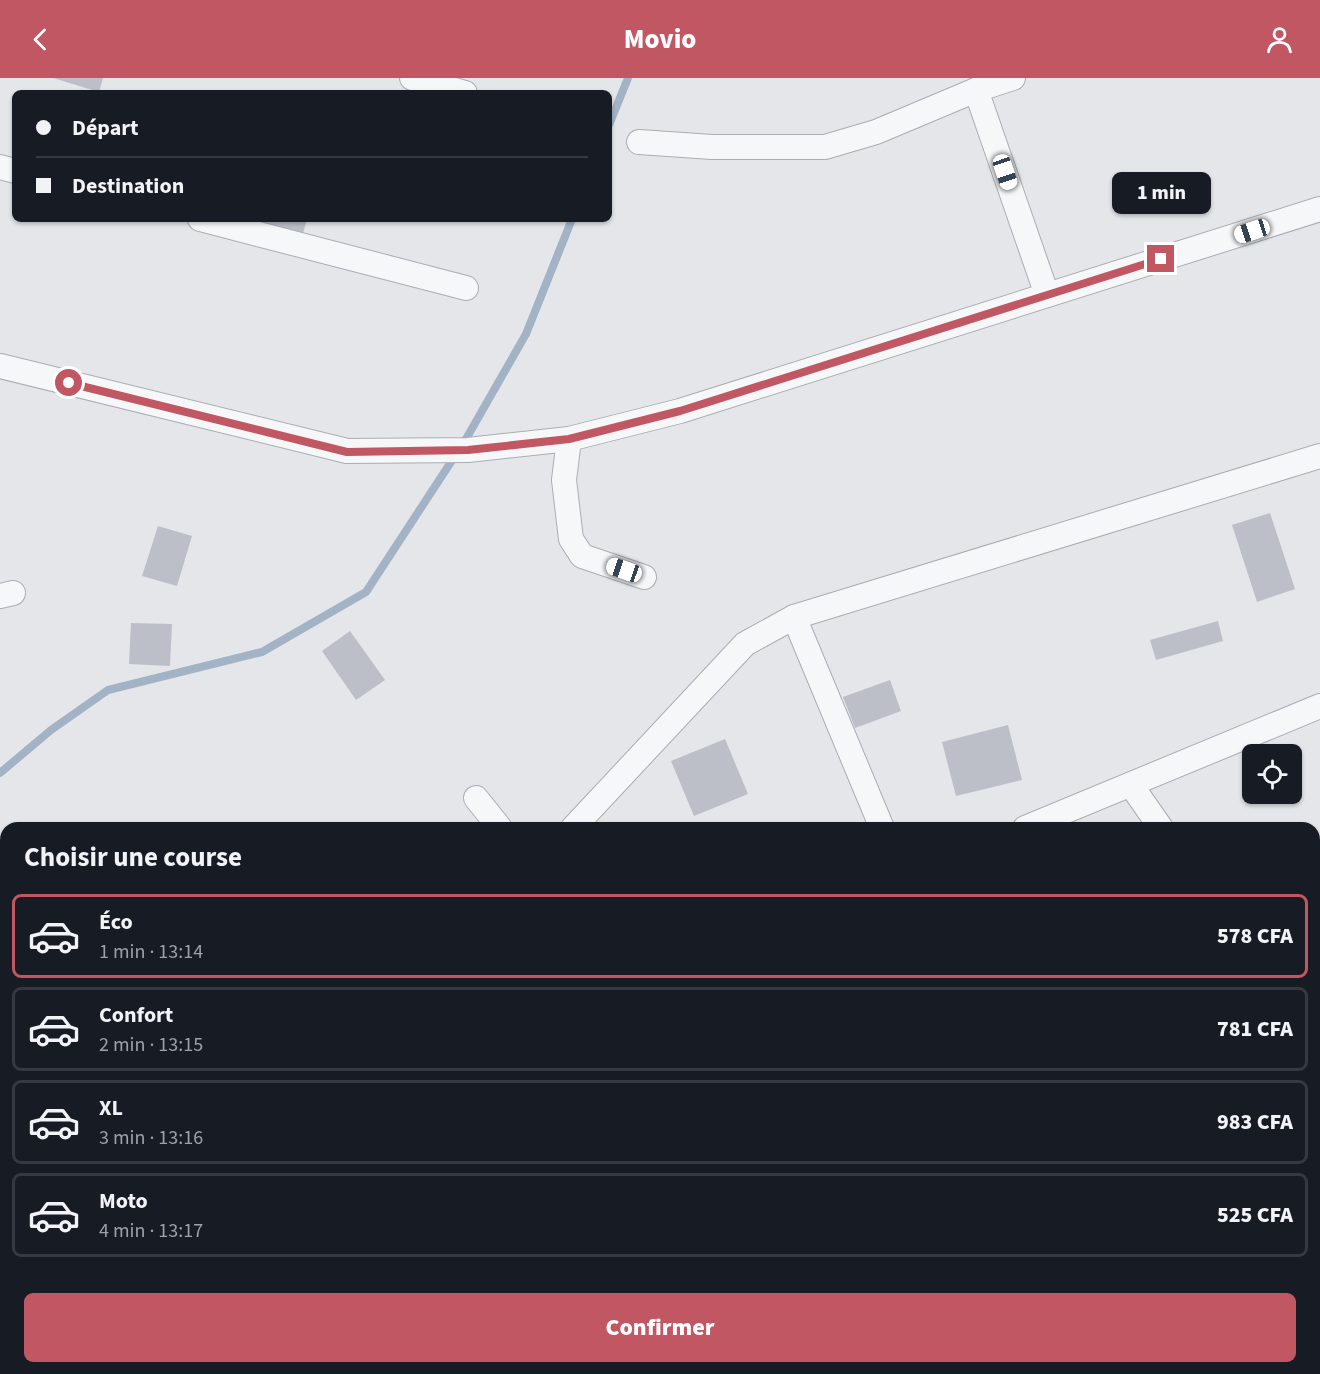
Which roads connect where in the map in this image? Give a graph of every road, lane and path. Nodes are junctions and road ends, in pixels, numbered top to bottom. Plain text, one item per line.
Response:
1 (412, 78) edge
2 (1013, 78) edge
3 (454, 90) edge
4 (976, 90) junction
5 (639, 142) dead end
6 (1320, 209) edge
7 (212, 222) edge
8 (466, 288) dead end
9 (1047, 295) junction
10 (0, 366) edge
11 (569, 439) junction
12 (1320, 456) edge
13 (644, 577) dead end
14 (794, 617) junction
15 (1320, 706) edge
16 (1131, 784) junction
17 (476, 798) dead end
18 (495, 822) edge
19 (579, 822) edge
20 (879, 822) edge
21 (1039, 822) edge
22 (1157, 822) edge

1 - 3 street
2 - 4 street
4 - 5 street
4 - 9 street
6 - 9 street
7 - 8 street
9 - 11 street
10 - 11 street
11 - 13 street
12 - 14 street
14 - 19 street
14 - 20 street
15 - 16 street
16 - 21 street
16 - 22 street
17 - 18 street

